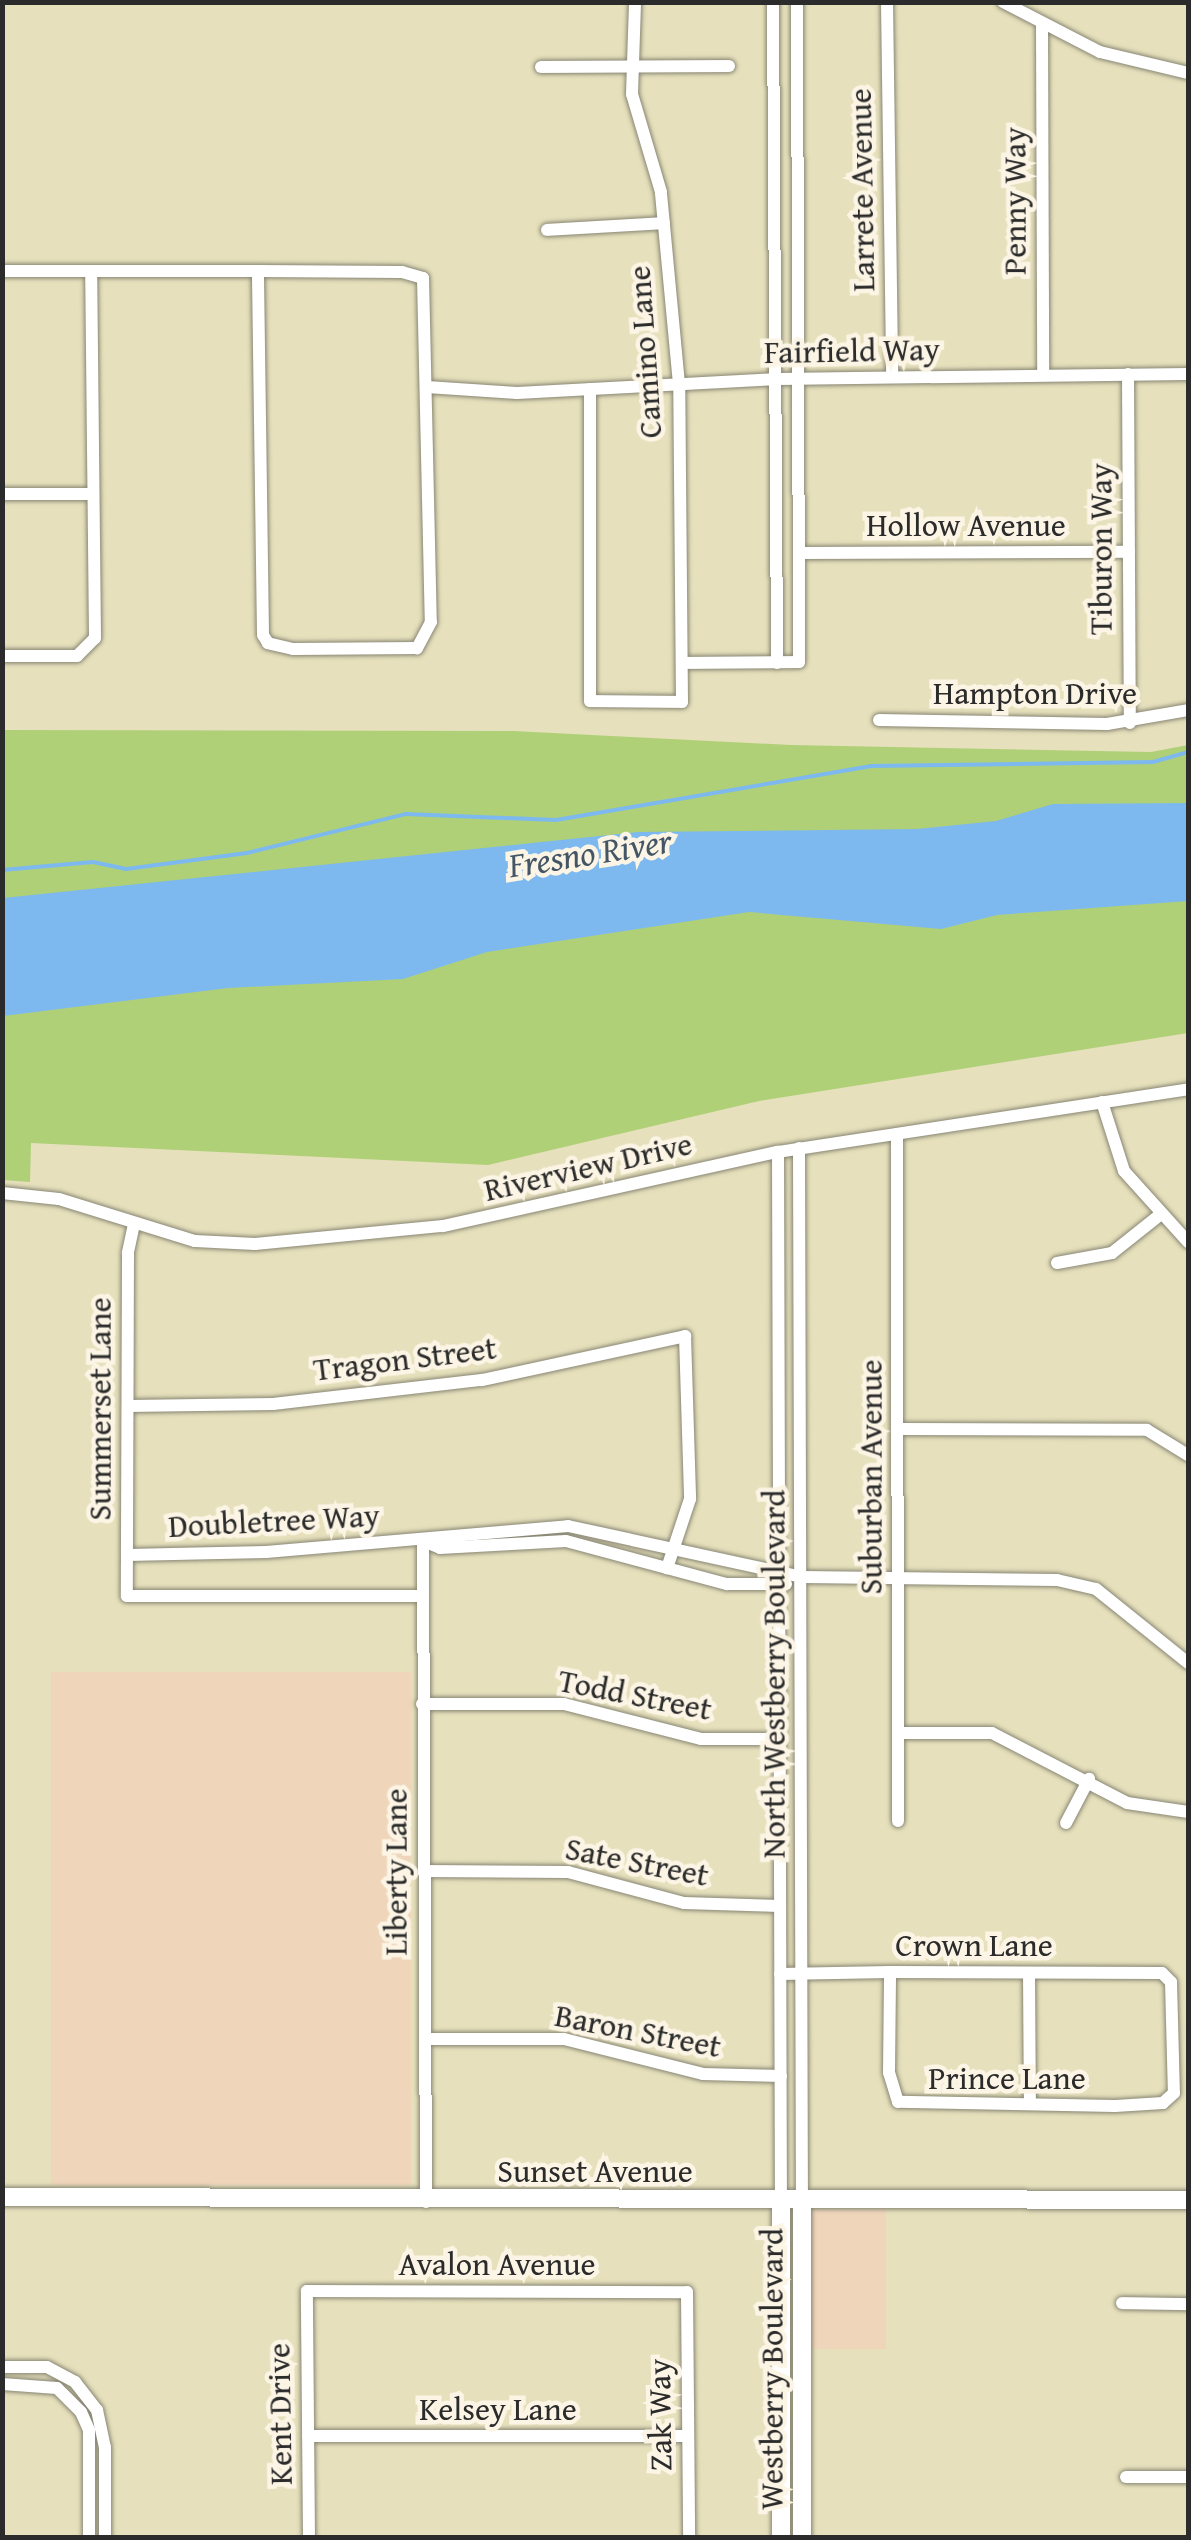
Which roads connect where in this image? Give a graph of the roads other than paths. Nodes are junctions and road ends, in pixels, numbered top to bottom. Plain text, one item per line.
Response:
1 (635, 2) edge
2 (773, 2) edge
3 (796, 2) edge
4 (887, 2) edge
5 (1003, 2) edge
6 (1042, 26) junction
7 (632, 66) junction
8 (728, 66) dead end
9 (541, 68) dead end
10 (1188, 73) edge
11 (664, 223) junction
12 (547, 230) dead end
13 (2, 271) edge
14 (91, 271) junction
15 (258, 272) junction
16 (1128, 374) junction
17 (1188, 374) edge
18 (1042, 375) junction
19 (892, 377) junction
20 (800, 378) junction
21 (778, 379) junction
22 (678, 384) junction
23 (427, 386) junction
24 (590, 389) junction
25 (2, 494) edge
26 (92, 494) junction
27 (1129, 552) junction
28 (802, 553) junction
29 (2, 656) edge
30 (682, 663) junction
31 (777, 663) junction
32 (1188, 710) edge
33 (880, 720) dead end
34 (1130, 723) junction
35 (1188, 1089) edge
36 (1102, 1102) junction
37 (897, 1134) junction
38 (800, 1148) junction
39 (778, 1152) junction
40 (2, 1193) edge
41 (1160, 1214) junction
42 (134, 1224) junction
43 (1188, 1242) edge
44 (1057, 1264) dead end
45 (128, 1406) junction
46 (899, 1429) junction
47 (1188, 1454) edge
48 (423, 1541) junction
49 (672, 1553) junction
50 (127, 1554) junction
51 (666, 1568) junction
52 (780, 1568) junction
53 (802, 1577) junction
54 (898, 1578) junction
55 (779, 1587) junction
56 (421, 1596) junction
57 (1188, 1663) edge
58 (422, 1704) junction
59 (898, 1733) junction
60 (777, 1739) junction
61 (1089, 1779) junction
62 (1188, 1812) edge
63 (898, 1820) dead end
64 (1066, 1823) dead end
65 (424, 1871) junction
66 (780, 1906) junction
67 (890, 1972) junction
68 (780, 1974) junction
69 (804, 1974) junction
70 (1029, 1974) junction
71 (425, 2039) junction
72 (1174, 2050) junction
73 (1188, 2051) edge
74 (1182, 2066) edge
75 (780, 2076) junction
76 (1030, 2104) junction
77 (2, 2198) edge
78 (781, 2200) junction
79 (802, 2200) junction
80 (1188, 2200) edge
81 (426, 2202) junction
82 (307, 2291) joint
83 (687, 2292) joint
84 (1122, 2303) dead end
85 (1188, 2304) edge
86 (2, 2366) edge
87 (2, 2384) edge
88 (308, 2436) junction
89 (687, 2436) junction
90 (1126, 2477) dead end
91 (1188, 2477) edge
92 (89, 2538) edge
93 (105, 2538) edge
94 (309, 2538) edge
95 (689, 2538) edge
96 (782, 2538) edge
97 (802, 2538) edge

1 - 7 street, Camino Lane
2 - 21 street
3 - 20 street
4 - 19 street, Larrete Avenue
5 - 6 street
6 - 10 street
6 - 18 street, Penny Way
7 - 8 street
7 - 9 street
7 - 11 street, Camino Lane
11 - 12 street
11 - 22 street, Camino Lane
13 - 14 street
14 - 15 street
14 - 26 street
15 - 23 street
15 - 23 street
16 - 17 street, Fairfield Way
16 - 18 street, Fairfield Way
16 - 27 street, Tiburon Way
18 - 19 street, Fairfield Way
19 - 20 street, Fairfield Way
20 - 21 street, Fairfield Way
20 - 28 street
21 - 22 street, Fairfield Way
21 - 31 street
22 - 24 street, Fairfield Way
22 - 30 street, Camino Lane
23 - 24 street, Fairfield Way
24 - 30 street, Camino Lane
25 - 26 street
26 - 29 street
27 - 28 street, Hollow Avenue
27 - 34 street, Tiburon Way
28 - 31 street
30 - 31 street
32 - 34 street, Hampton Drive
33 - 34 street, Hampton Drive
35 - 36 street, Riverview Drive
36 - 37 street, Riverview Drive
36 - 41 street
37 - 38 street, Riverview Drive
37 - 46 street, Suburban Avenue
38 - 39 street, Riverview Drive
38 - 53 street, North Westberry Boulevard
39 - 42 street, Riverview Drive
39 - 52 street, North Westberry Boulevard
40 - 42 street, Riverview Drive
41 - 43 street
41 - 44 street
42 - 45 street, Summerset Lane
45 - 49 street, Tragon Street
45 - 50 street, Summerset Lane
46 - 47 street
46 - 54 street, Suburban Avenue
48 - 49 street, Doubletree Way
48 - 50 street, Doubletree Way
48 - 51 street, Doubletree Way
48 - 56 street, Liberty Lane
49 - 51 street
49 - 52 street, Doubletree Way
50 - 56 street, Summerset Lane
51 - 55 street, Doubletree Way
52 - 53 street, Doubletree Way
52 - 55 street, North Westberry Boulevard
53 - 54 street, Doubletree Way
53 - 55 street, Doubletree Way
53 - 69 street, North Westberry Boulevard
54 - 57 street, Doubletree Way
54 - 59 street, Suburban Avenue
55 - 60 street, North Westberry Boulevard
56 - 58 street, Liberty Lane
58 - 60 street, Todd Street
58 - 65 street, Liberty Lane
59 - 61 street
59 - 63 street, Suburban Avenue
60 - 66 street, North Westberry Boulevard
61 - 62 street
61 - 64 street
65 - 66 street, Sate Street
65 - 71 street, Liberty Lane
66 - 68 street, North Westberry Boulevard
67 - 69 street, Crown Lane
67 - 70 street, Crown Lane
67 - 76 street, Prince Lane
68 - 69 street, Crown Lane
68 - 75 street, North Westberry Boulevard
69 - 79 street, North Westberry Boulevard
70 - 72 street, Crown Lane
70 - 76 street
71 - 75 street, Baron Street
71 - 81 street, Liberty Lane
72 - 73 street
72 - 74 street
74 - 76 street, Prince Lane
75 - 78 street, North Westberry Boulevard
77 - 81 main road, Sunset Avenue
78 - 79 main road, Sunset Avenue
78 - 81 main road, Sunset Avenue
78 - 96 main road, Westberry Boulevard
79 - 80 main road, Sunset Avenue
79 - 97 main road, Westberry Boulevard
82 - 83 street, Avalon Avenue
82 - 88 street, Kent Drive
83 - 89 street, Zak Way
84 - 85 street
86 - 93 street
87 - 92 street
88 - 89 street, Kelsey Lane
88 - 94 street, Kent Drive
89 - 95 street, Zak Way
90 - 91 street

